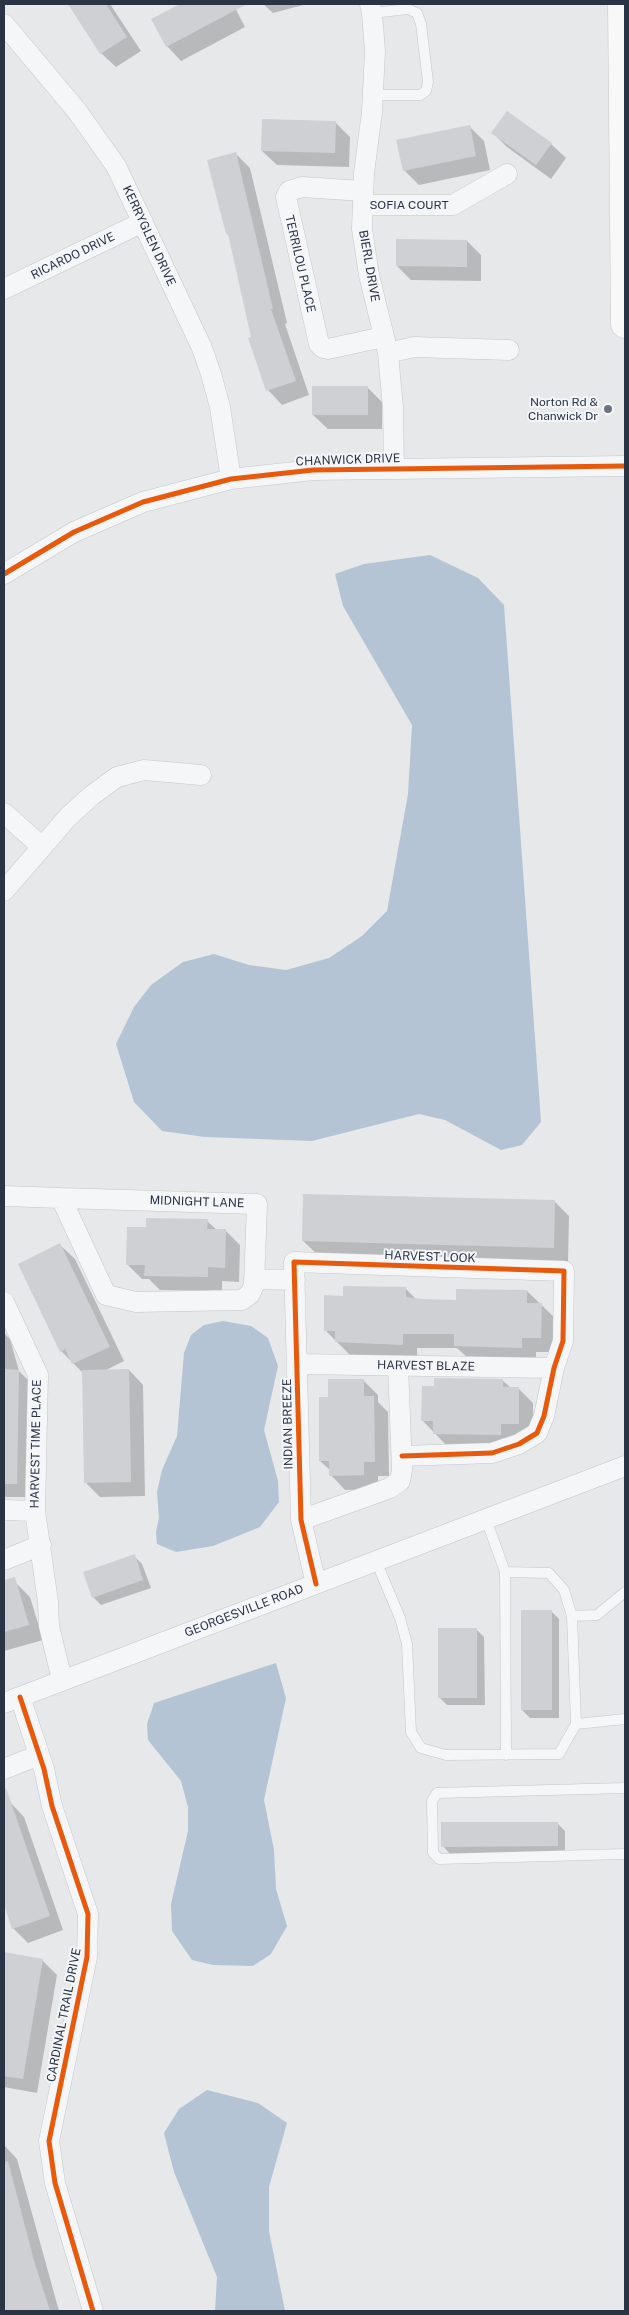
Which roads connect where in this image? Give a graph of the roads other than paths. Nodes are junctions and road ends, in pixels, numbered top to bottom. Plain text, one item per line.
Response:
1 (622, 4) edge
2 (371, 8) edge
3 (4, 24) edge
4 (373, 95) junction
5 (507, 174) dead end
6 (363, 198) junction
7 (143, 222) junction
8 (4, 289) edge
9 (625, 324) edge
10 (386, 345) junction
11 (509, 350) dead end
12 (625, 466) edge
13 (394, 468) junction
14 (231, 479) junction
15 (4, 574) edge
16 (201, 775) dead end
17 (4, 814) edge
18 (42, 847) junction
19 (4, 891) edge
20 (4, 1196) edge
21 (61, 1198) junction
22 (295, 1271) junction
23 (254, 1279) junction
24 (4, 1302) edge
25 (297, 1364) junction
26 (398, 1366) junction
27 (554, 1368) junction
28 (402, 1456) junction
29 (625, 1466) edge
30 (4, 1510) edge
31 (35, 1511) junction
32 (486, 1519) junction
33 (301, 1520) junction
34 (41, 1545) junction
35 (4, 1560) edge
36 (376, 1561) junction
37 (505, 1572) junction
38 (316, 1584) junction
39 (625, 1592) edge
40 (572, 1616) junction
41 (62, 1680) junction
42 (12, 1700) edge
43 (625, 1720) edge
44 (576, 1724) junction
45 (39, 1755) junction
46 (506, 1755) junction
47 (4, 1769) edge
48 (625, 1788) edge
49 (625, 1854) edge
50 (93, 2311) edge

1 - 9 main road
2 - 4 street, BIERL DRIVE
2 - 4 lane
3 - 7 street, KERRYGLEN DRIVE
4 - 6 street, BIERL DRIVE
5 - 6 street, SOFIA COURT
6 - 10 street, BIERL DRIVE
6 - 10 street, TERRILOU PLACE
7 - 8 street, RICARDO DRIVE
7 - 14 street, KERRYGLEN DRIVE
10 - 11 street
10 - 13 street, BIERL DRIVE
12 - 13 street, CHANWICK DRIVE
13 - 14 street, CHANWICK DRIVE
14 - 15 street, CHANWICK DRIVE
16 - 18 street
17 - 18 street
18 - 19 street
20 - 21 street, MIDNIGHT LANE
21 - 23 street, MIDNIGHT LANE
21 - 23 street, MIDNIGHT LANE
22 - 23 street
22 - 25 street, INDIAN BREEZE
22 - 27 street, HARVEST LOOK
24 - 31 street, HARVEST TIME PLACE
25 - 26 street, HARVEST BLAZE
25 - 33 street, INDIAN BREEZE
26 - 27 street, HARVEST BLAZE
26 - 28 street
27 - 28 street
28 - 33 street
29 - 32 street, GEORGESVILLE ROAD
30 - 31 street
31 - 34 street, HARVEST TIME PLACE
32 - 36 street, GEORGESVILLE ROAD
32 - 37 lane
33 - 38 street, INDIAN BREEZE
34 - 35 street
34 - 41 street, HARVEST TIME PLACE
36 - 38 street, GEORGESVILLE ROAD
36 - 46 lane
37 - 40 lane
37 - 46 lane
38 - 41 street, GEORGESVILLE ROAD
39 - 40 lane
40 - 44 lane
41 - 42 street, GEORGESVILLE ROAD
42 - 45 street, CARDINAL TRAIL DRIVE
43 - 44 lane
44 - 46 lane
45 - 47 street
45 - 50 street, CARDINAL TRAIL DRIVE
48 - 49 lane

